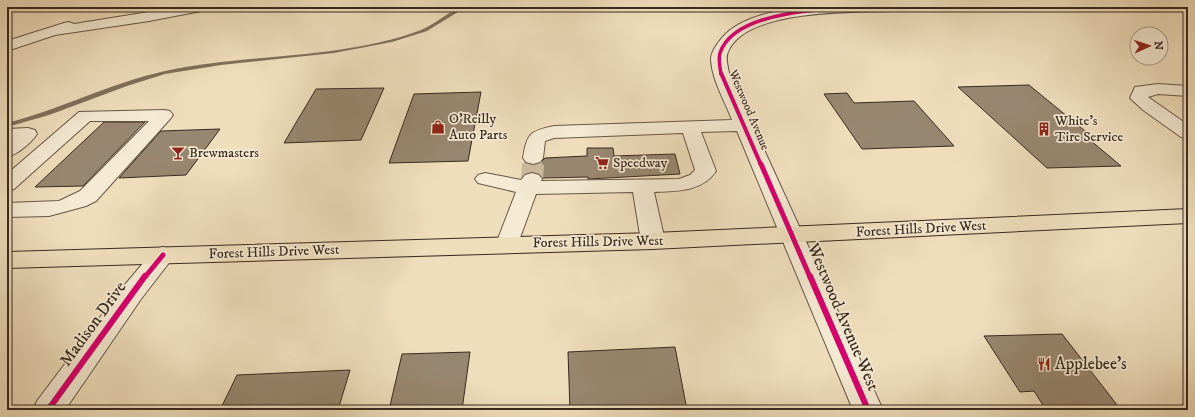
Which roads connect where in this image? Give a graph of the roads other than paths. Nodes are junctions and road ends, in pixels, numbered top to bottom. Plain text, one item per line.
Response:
1 (125, 7) edge
2 (201, 7) edge
3 (892, 7) edge
4 (54, 30) junction
5 (7, 46) edge
6 (1188, 91) edge
7 (745, 125) junction
8 (690, 127) junction
9 (1188, 133) edge
10 (7, 135) edge
11 (7, 151) edge
12 (533, 158) tunnel mouth
13 (485, 179) dead end
14 (530, 183) junction
15 (7, 185) edge
16 (642, 186) junction
17 (7, 210) edge
18 (1188, 216) edge
19 (793, 236) junction
20 (653, 241) junction
21 (508, 244) junction
22 (163, 255) junction
23 (7, 260) edge
24 (48, 410) edge
25 (868, 410) edge

1 - 4 street
2 - 4 street
3 - 7 street, Westwood Avenue
4 - 5 street
6 - 9 street
7 - 8 street
7 - 19 street, Westwood Avenue
8 - 12 street
8 - 16 street
10 - 11 street
13 - 14 street
14 - 16 street
14 - 21 street
15 - 17 street
16 - 20 street
18 - 19 main road, Forest Hills Drive West
19 - 20 main road, Forest Hills Drive West
19 - 25 street, Westwood Avenue West
20 - 21 main road, Forest Hills Drive West
21 - 22 main road, Forest Hills Drive West
22 - 23 main road, Forest Hills Drive West
22 - 24 street, Madison Drive

